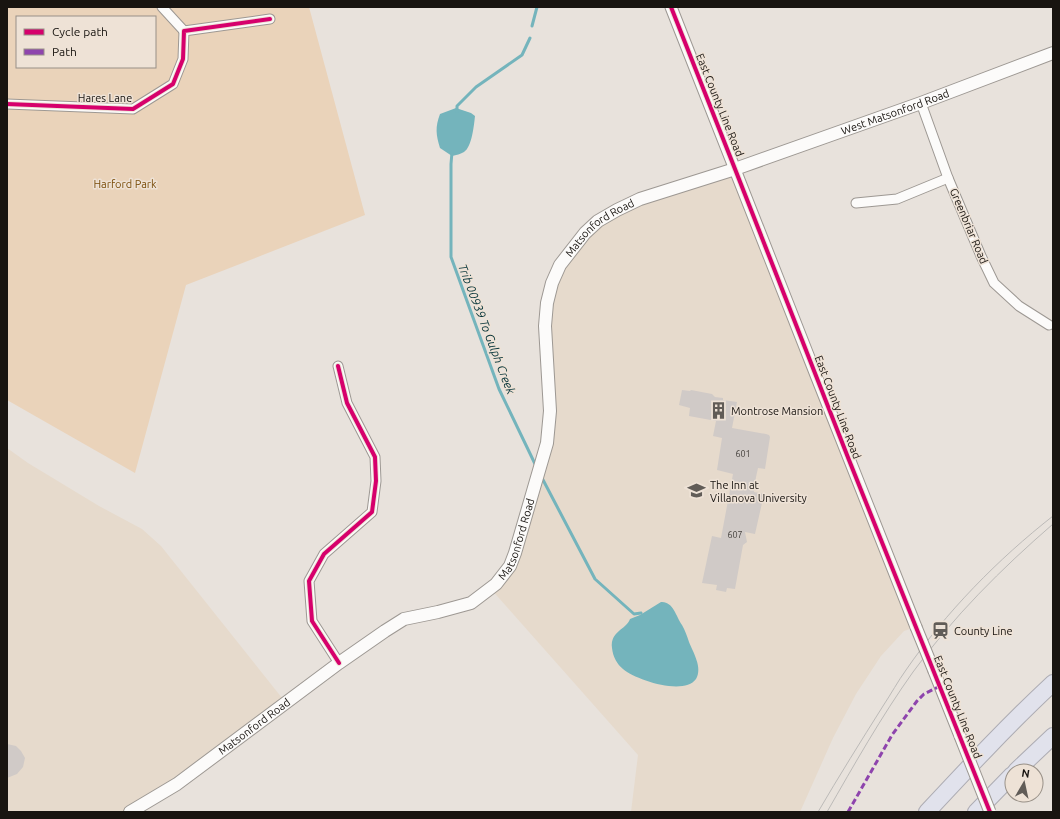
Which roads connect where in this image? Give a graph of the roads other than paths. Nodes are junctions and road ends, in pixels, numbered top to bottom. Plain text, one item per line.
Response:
1 (162, 7) edge
2 (671, 7) edge
3 (270, 19) dead end
4 (184, 31) junction
5 (1053, 53) edge
6 (921, 103) junction
7 (7, 104) edge
8 (735, 169) junction
9 (948, 178) junction
10 (856, 203) dead end
11 (1049, 325) dead end
12 (338, 366) dead end
13 (339, 663) junction
14 (1053, 683) edge
15 (1053, 736) edge
16 (1024, 763) edge
17 (1004, 783) edge
18 (130, 812) edge
19 (927, 812) edge
20 (976, 812) edge
21 (990, 812) edge

1 - 4 street
2 - 8 street, East County Line Road
3 - 4 street
4 - 7 street, Hares Lane
5 - 6 main road, West Matsonford Road
6 - 8 main road, West Matsonford Road
6 - 9 street, Greenbriar Road
8 - 13 main road, Matsonford Road
8 - 21 street, East County Line Road, bridge
9 - 10 street
9 - 11 street, Greenbriar Road
12 - 13 street
13 - 18 main road, Matsonford Road
14 - 19 highway
15 - 16 highway
17 - 20 highway

